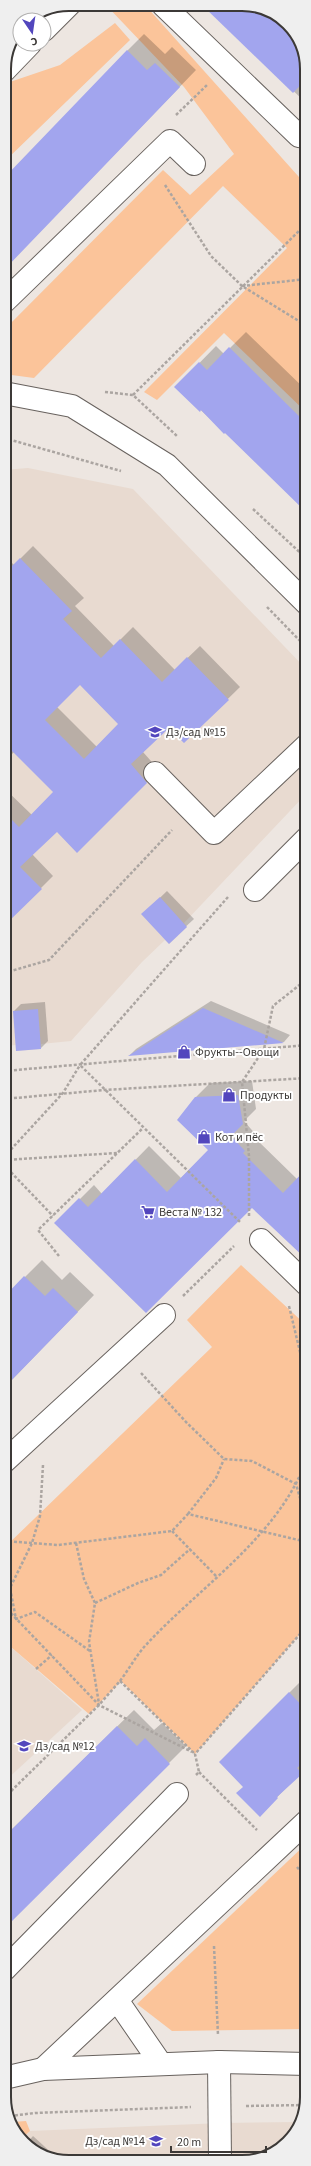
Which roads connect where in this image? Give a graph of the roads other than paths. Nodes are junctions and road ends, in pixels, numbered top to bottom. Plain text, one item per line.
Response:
1 (169, 11) edge
2 (62, 12) edge
3 (52, 22) edge
4 (22, 52) edge
5 (12, 63) edge
6 (300, 136) edge
7 (194, 164) dead end
8 (11, 295) edge
9 (11, 394) edge
10 (300, 597) edge
11 (300, 752) edge
12 (155, 773) dead end
13 (300, 845) edge
14 (255, 890) dead end
15 (255, 1236) road end
16 (300, 1278) edge
17 (164, 1315) road end
18 (11, 1456) edge
19 (177, 1794) road end
20 (300, 1828) edge
21 (11, 1963) edge
22 (117, 2000) junction
23 (219, 2062) junction
24 (161, 2064) junction
25 (300, 2064) edge
26 (43, 2069) junction
27 (11, 2076) edge
28 (220, 2155) edge

1 - 6 lane
2 - 3 lane
4 - 5 lane
7 - 8 lane
9 - 10 lane
11 - 12 lane
13 - 14 lane
15 - 16 lane
17 - 18 lane
19 - 21 lane
20 - 22 lane
22 - 24 lane
22 - 26 lane
23 - 24 lane
23 - 25 lane
23 - 28 lane
24 - 26 lane
26 - 27 lane

